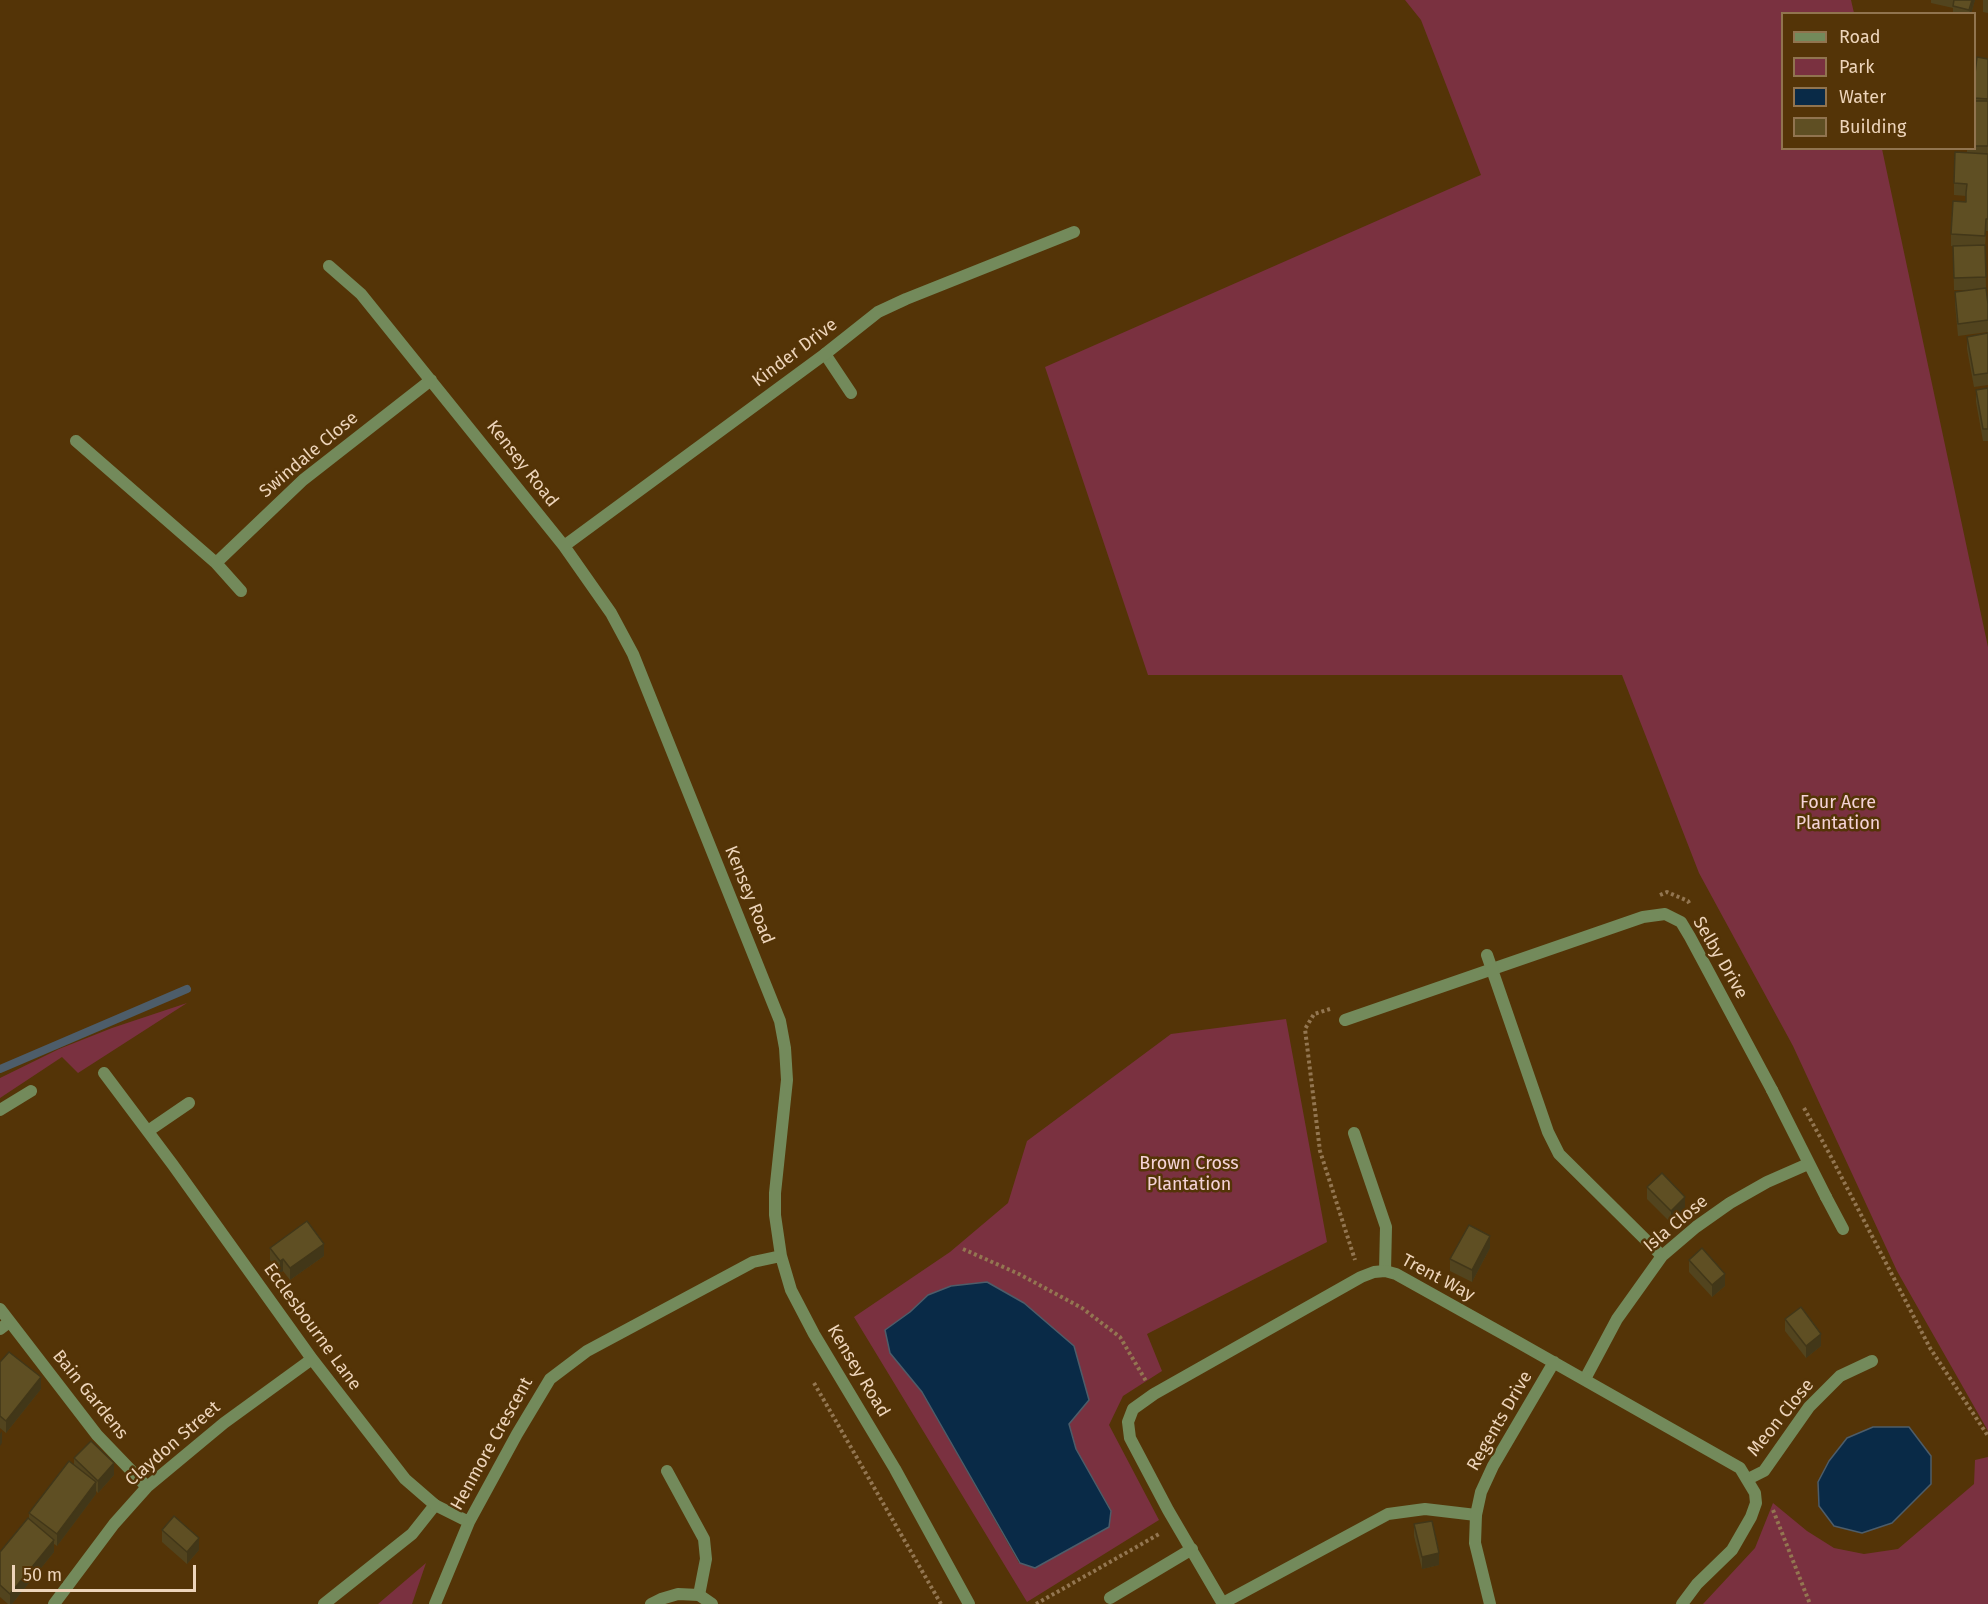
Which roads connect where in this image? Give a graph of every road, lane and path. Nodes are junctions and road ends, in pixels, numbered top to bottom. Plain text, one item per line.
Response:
1 (1074, 232) dead end
2 (329, 266) dead end
3 (825, 354) junction
4 (431, 380) junction
5 (851, 393) dead end
6 (76, 441) dead end
7 (564, 546) junction
8 (216, 563) junction
9 (241, 591) dead end
10 (1656, 896) dead end
11 (1694, 911) dead end
12 (1487, 955) dead end
13 (1493, 970) junction
14 (1336, 1007) dead end
15 (1346, 1020) dead end
16 (104, 1073) dead end
17 (32, 1091) dead end
18 (189, 1102) dead end
19 (1801, 1102) dead end
20 (0, 1110) edge
21 (148, 1131) junction
22 (1354, 1133) dead end
23 (1808, 1164) junction
24 (1843, 1229) dead end
25 (963, 1249) dead end
26 (781, 1256) junction
27 (1662, 1256) junction
28 (1385, 1271) junction
29 (1361, 1277) junction
30 (0, 1309) edge
31 (5, 1325) edge
32 (312, 1359) junction
33 (1872, 1361) dead end
34 (1554, 1362) junction
35 (1584, 1379) junction
36 (814, 1383) dead end
37 (1154, 1394) junction
38 (1988, 1436) edge
39 (667, 1471) dead end
40 (1748, 1479) junction
41 (147, 1487) junction
42 (1756, 1503) junction
43 (435, 1505) junction
44 (1476, 1515) junction
45 (469, 1522) junction
46 (1177, 1524) junction
47 (1192, 1550) junction
48 (699, 1594) junction
49 (1110, 1598) dead end
50 (54, 1604) edge
51 (324, 1604) edge
52 (435, 1604) edge
53 (651, 1604) edge
54 (712, 1604) edge
55 (941, 1604) edge
56 (969, 1604) edge
57 (1036, 1604) edge
58 (1223, 1604) edge
59 (1490, 1604) edge
60 (1682, 1604) edge
61 (1809, 1604) edge

1 - 3 street, Kinder Drive
2 - 4 street, Kensey Road
3 - 5 street
3 - 7 street, Kinder Drive
4 - 7 street, Kensey Road
4 - 8 street, Swindale Close
6 - 8 street
7 - 26 street, Kensey Road
8 - 9 street
10 - 11 path
12 - 13 street
13 - 15 street, Selby Drive
13 - 23 street, Selby Drive
13 - 27 street
14 - 29 path
16 - 21 street, Ecclesbourne Lane
17 - 20 street
18 - 21 street
19 - 38 path
21 - 32 street, Ecclesbourne Lane
22 - 28 street
23 - 24 street
23 - 27 street, Isla Close
25 - 37 path
26 - 45 street, Henmore Crescent
26 - 56 street, Kensey Road
27 - 35 street, Isla Close
28 - 29 street, Trent Way
28 - 34 street, Trent Way
29 - 37 street, Trent Way
30 - 31 street, Bain Gardens
31 - 41 street, Bain Gardens
32 - 41 street, Claydon Street
32 - 43 street, Ecclesbourne Lane
33 - 40 street, Meon Close
34 - 35 street, Trent Way
34 - 44 street, Regents Drive
35 - 40 street, Trent Way
36 - 55 path
37 - 46 street, Trent Way
39 - 48 street
40 - 42 street
41 - 50 street, Claydon Street
42 - 60 street
42 - 61 path
43 - 45 street, Ecclesbourne Lane
43 - 51 street
44 - 58 street
44 - 59 street, Regents Drive
45 - 52 street, Henmore Crescent
46 - 47 street, Trent Way
46 - 57 path
47 - 49 street
47 - 58 street, Trent Way
48 - 53 street
48 - 54 street

